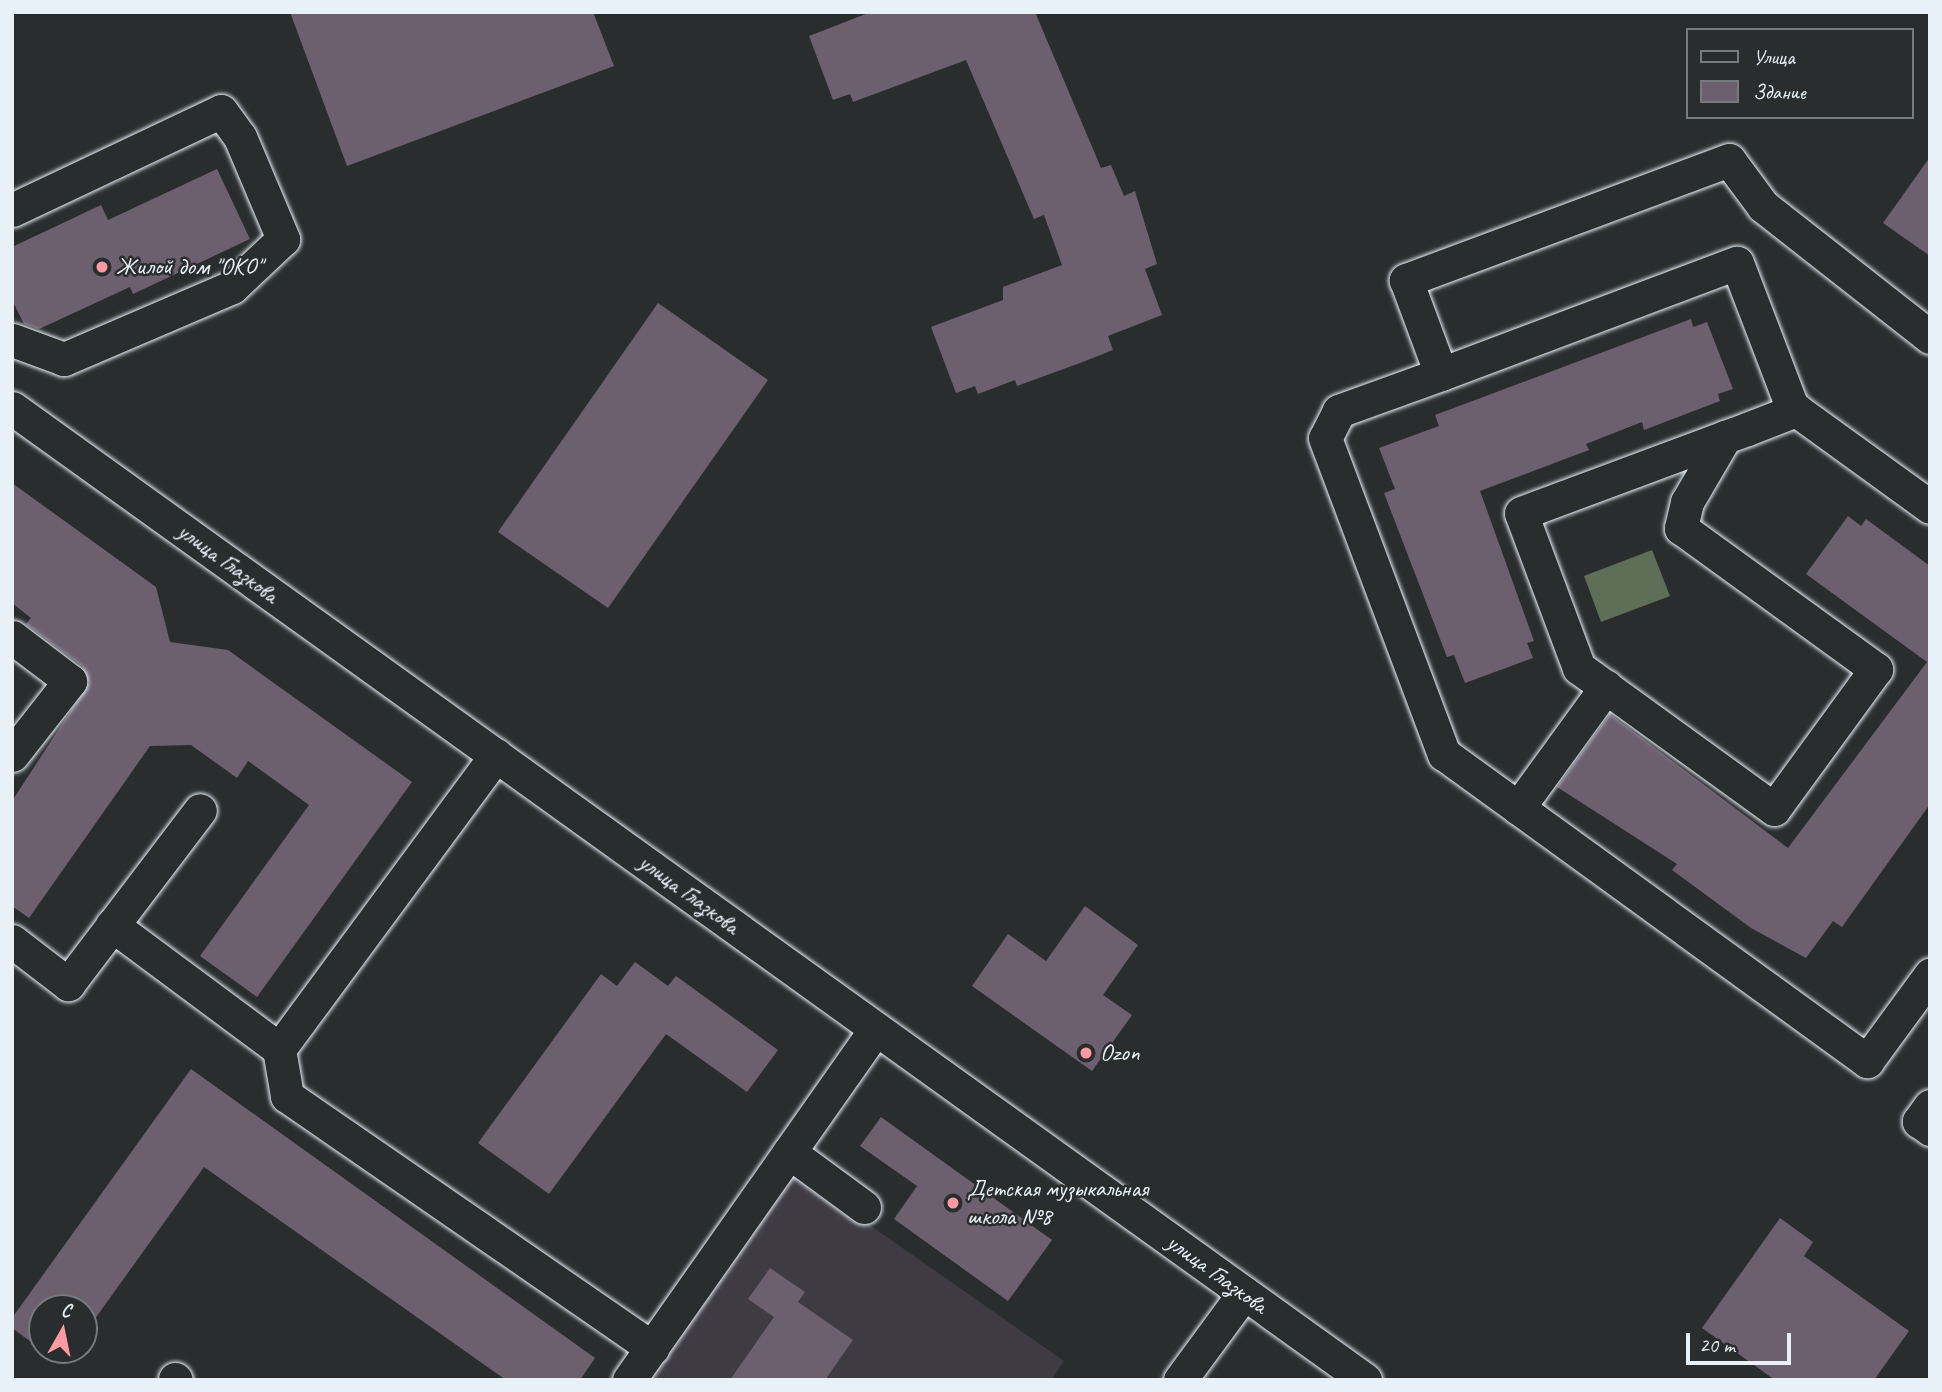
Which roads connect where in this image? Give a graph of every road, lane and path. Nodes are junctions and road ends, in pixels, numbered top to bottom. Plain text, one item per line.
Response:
1 (12, 210) edge
2 (1930, 337) edge
3 (12, 340) edge
4 (1441, 374) junction
5 (12, 408) edge
6 (1796, 410) junction
7 (1725, 437) junction
8 (1930, 508) edge
9 (12, 637) edge
10 (1606, 687) junction
11 (12, 755) edge
12 (496, 755) junction
13 (1518, 808) junction
14 (200, 810) dead end
15 (112, 925) junction
16 (12, 941) edge
17 (1930, 975) edge
18 (876, 1029) junction
19 (279, 1049) junction
20 (1930, 1106) edge
21 (1930, 1129) edge
22 (789, 1152) junction
23 (864, 1207) dead end
24 (1244, 1293) junction
25 (652, 1348) junction
26 (629, 1380) edge
27 (1180, 1380) edge
28 (1365, 1380) edge

1 - 3 street
2 - 4 street
4 - 6 street
4 - 13 street
5 - 12 street, улица Глазкова
6 - 7 street
6 - 8 street
7 - 10 street
7 - 10 street
9 - 11 street
10 - 13 street
12 - 18 street, улица Глазкова
12 - 19 street
13 - 17 street
14 - 15 street
15 - 16 street
15 - 19 street
18 - 22 street
18 - 24 street, улица Глазкова
19 - 25 street
20 - 21 street
22 - 23 street
22 - 25 street
24 - 27 street
24 - 28 street, улица Глазкова
25 - 26 street

